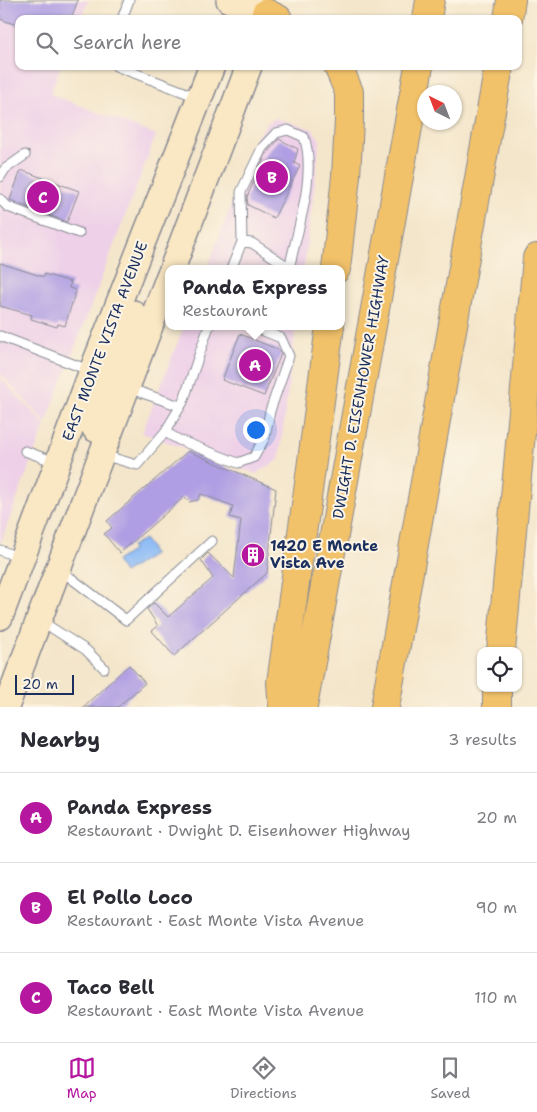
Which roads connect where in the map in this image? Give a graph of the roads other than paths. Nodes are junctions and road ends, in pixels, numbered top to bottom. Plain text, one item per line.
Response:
1 (129, 0) edge
2 (430, 0) edge
3 (511, 0) edge
4 (235, 6) edge
5 (270, 13) edge
6 (123, 15) edge
7 (428, 15) edge
8 (509, 15) edge
9 (126, 70) edge
10 (210, 70) edge
11 (247, 70) edge
12 (340, 70) edge
13 (418, 70) edge
14 (498, 70) edge
15 (200, 98) junction
16 (25, 154) dead end
17 (0, 177) edge
18 (0, 199) edge
19 (150, 224) junction
20 (79, 233) dead end
21 (242, 242) junction
22 (537, 258) edge
23 (174, 265) edge
24 (233, 265) edge
25 (284, 265) edge
26 (291, 265) edge
27 (336, 265) edge
28 (165, 293) edge
29 (208, 330) edge
30 (269, 330) edge
31 (329, 330) edge
32 (0, 336) edge
33 (92, 371) junction
34 (127, 388) junction
35 (180, 406) junction
36 (165, 432) junction
37 (25, 451) dead end
38 (102, 454) junction
39 (58, 463) junction
40 (82, 506) junction
41 (212, 542) dead end
42 (11, 554) edge
43 (58, 568) junction
44 (0, 617) edge
45 (39, 620) junction
46 (501, 647) edge
47 (104, 668) dead end
48 (497, 692) edge
49 (6, 707) edge
50 (284, 707) edge
51 (304, 707) edge
52 (385, 707) edge
53 (497, 707) edge

1 - 6 lane
2 - 7 highway
3 - 8 highway
4 - 5 main road
9 - 15 lane
10 - 15 main road, EAST MONTE VISTA AVENUE
11 - 23 main road
12 - 27 highway
13 - 51 highway, DWIGHT D. EISENHOWER HIGHWAY
14 - 52 highway
15 - 19 main road, EAST MONTE VISTA AVENUE
16 - 17 lane
18 - 20 lane
19 - 33 main road, EAST MONTE VISTA AVENUE
19 - 34 main road
21 - 24 lane
21 - 25 lane
21 - 26 lane
22 - 46 highway
28 - 34 main road
29 - 35 lane
30 - 36 lane
31 - 50 highway
32 - 33 lane
33 - 39 main road, EAST MONTE VISTA AVENUE
33 - 40 main road
34 - 35 lane
34 - 38 main road
35 - 36 lane
36 - 38 lane
37 - 39 lane
38 - 40 main road
39 - 42 main road, EAST MONTE VISTA AVENUE
40 - 43 main road
41 - 43 lane
42 - 44 main road, EAST MONTE VISTA AVENUE
43 - 45 main road
45 - 47 lane
45 - 49 main road
48 - 53 highway

